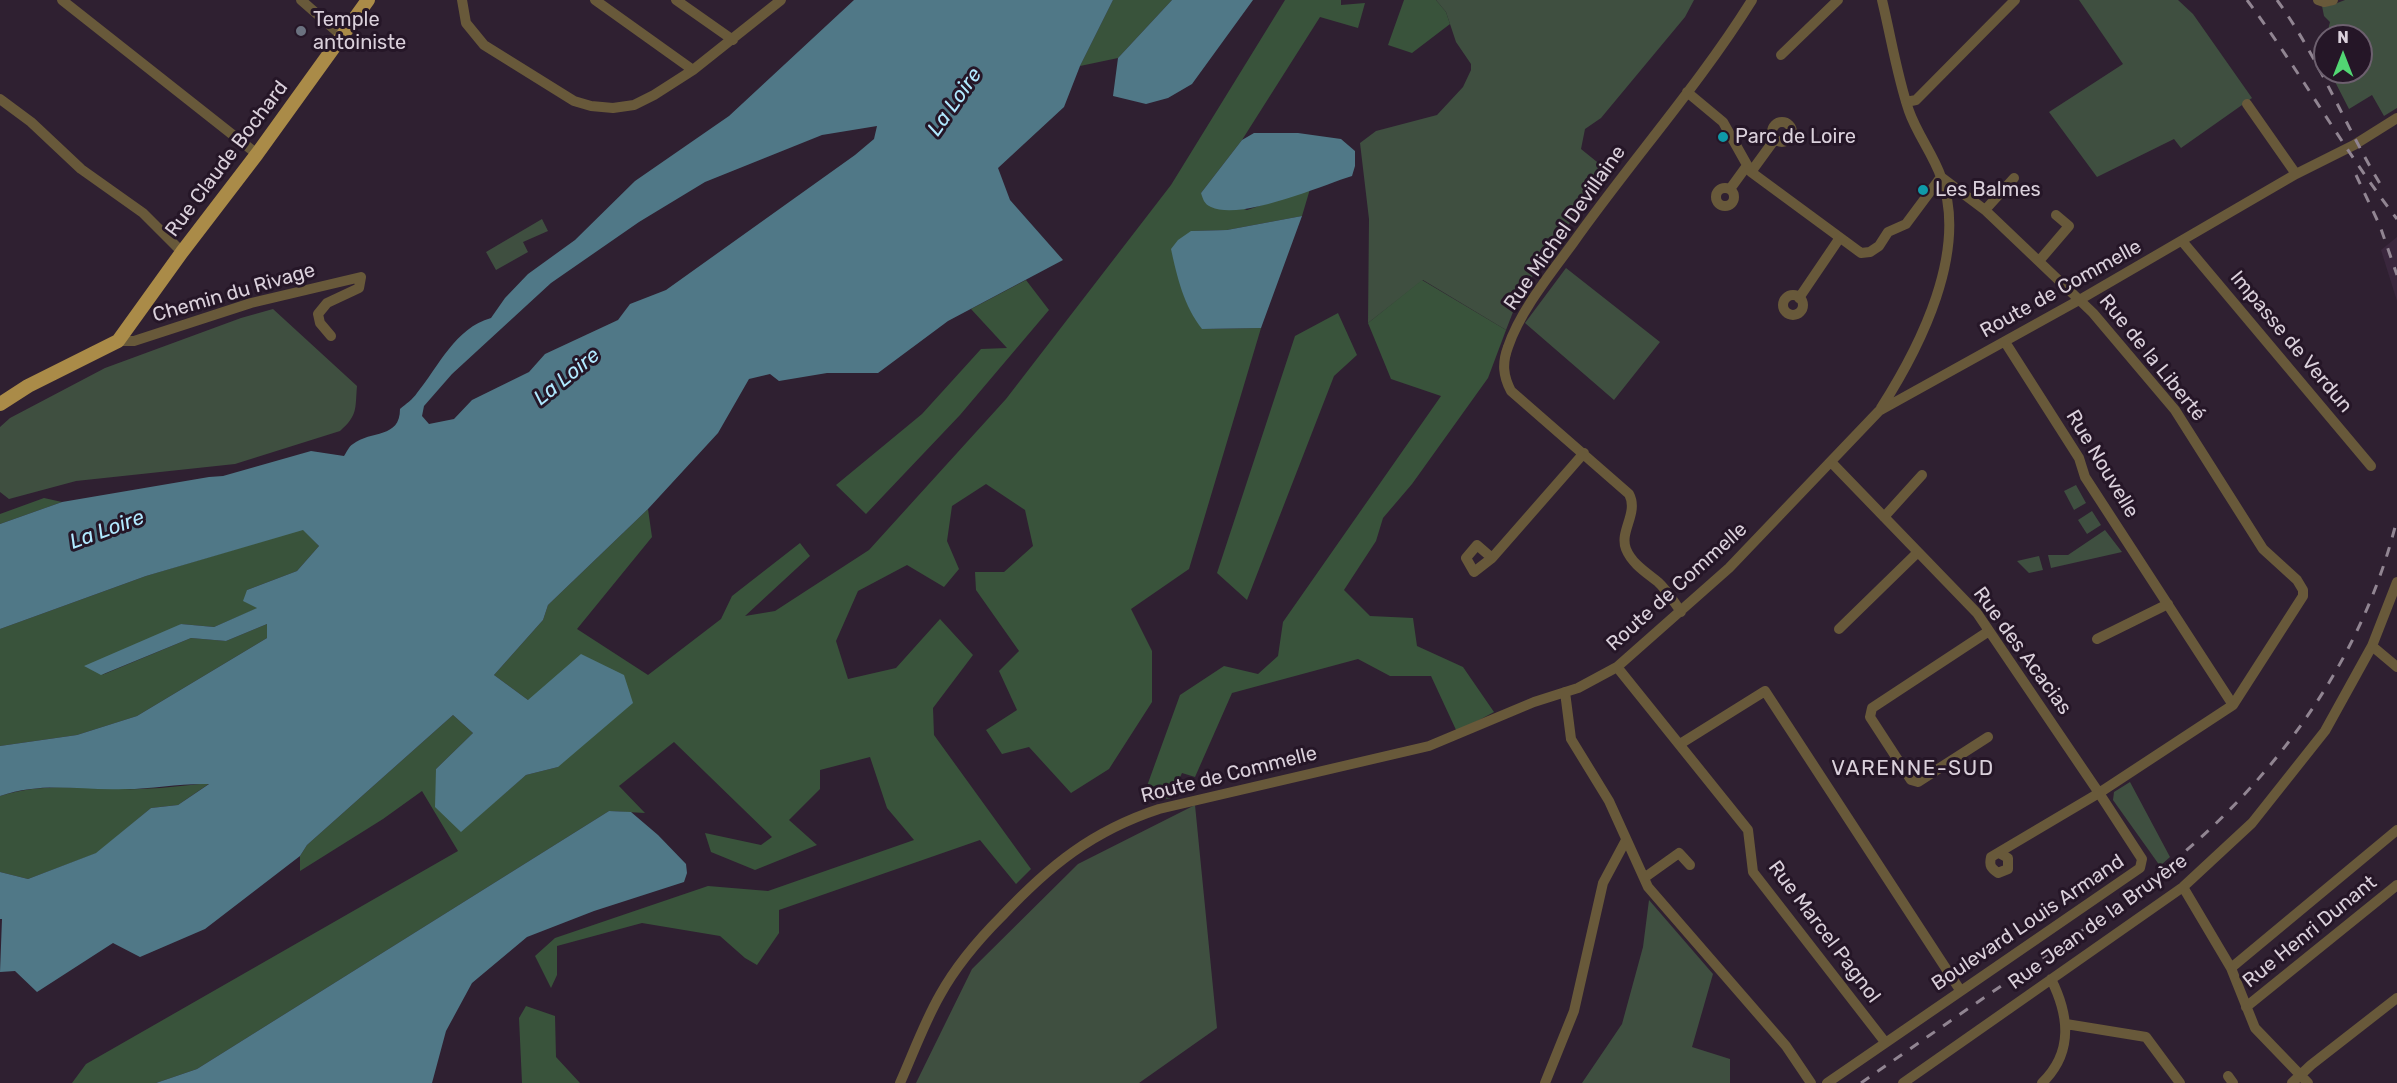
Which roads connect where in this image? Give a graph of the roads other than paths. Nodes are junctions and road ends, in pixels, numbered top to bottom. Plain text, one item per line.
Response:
1 (62, 0) edge
2 (301, 0) edge
3 (368, 0) edge
4 (462, 0) edge
5 (595, 0) edge
6 (676, 0) edge
7 (781, 0) edge
8 (1752, 0) edge
9 (1838, 0) edge
10 (1882, 0) edge
11 (2015, 0) edge
12 (2318, 0) edge
13 (2333, 0) edge
14 (342, 36) junction
15 (733, 40) junction
16 (1781, 55) dead end
17 (693, 70) junction
18 (1687, 92) junction
19 (0, 99) edge
20 (1906, 102) junction
21 (2247, 104) dead end
22 (2397, 118) edge
23 (1775, 139) dead end
24 (257, 154) junction
25 (1748, 170) junction
26 (2296, 174) junction
27 (1941, 177) junction
28 (2014, 178) dead end
29 (1730, 189) dead end
30 (1985, 210) junction
31 (2056, 215) dead end
32 (1839, 239) junction
33 (2182, 241) junction
34 (182, 252) junction
35 (2039, 261) junction
36 (1799, 297) dead end
37 (2081, 299) junction
38 (331, 336) dead end
39 (118, 341) junction
40 (2005, 342) junction
41 (3, 398) edge
42 (1879, 411) junction
43 (1584, 453) junction
44 (1831, 462) junction
45 (2371, 466) dead end
46 (1922, 475) dead end
47 (1884, 517) junction
48 (1918, 552) junction
49 (1492, 558) dead end
50 (2397, 582) edge
51 (2168, 604) junction
52 (1681, 612) junction
53 (1839, 629) dead end
54 (1989, 631) junction
55 (2097, 639) dead end
56 (2372, 646) junction
57 (1617, 666) junction
58 (2397, 666) edge
59 (1565, 692) junction
60 (2233, 705) junction
61 (1988, 737) dead end
62 (1680, 744) junction
63 (2099, 793) junction
64 (2397, 830) edge
65 (1626, 840) junction
66 (1999, 853) dead end
67 (1690, 865) dead end
68 (1644, 878) junction
69 (2397, 885) edge
70 (2183, 887) junction
71 (2231, 968) junction
72 (2051, 979) junction
73 (1960, 990) junction
74 (2397, 998) edge
75 (2246, 1007) junction
76 (2066, 1024) junction
77 (1885, 1042) junction
78 (1919, 1079) edge
79 (2300, 1080) edge
80 (900, 1083) edge
81 (1545, 1083) edge
82 (1811, 1083) edge
83 (1827, 1083) edge
84 (1903, 1083) edge
85 (2042, 1083) edge
86 (2180, 1083) edge

1 - 24 street
2 - 14 street
3 - 14 main road, Rue Claude Bochard
4 - 17 street
5 - 17 street
6 - 15 street
7 - 15 street
8 - 18 street, Rue Michel Devillaine
9 - 16 street
10 - 20 street
11 - 20 street
12 - 13 street
14 - 24 main road, Rue Claude Bochard
15 - 17 street
18 - 25 street
18 - 43 street, Rue Michel Devillaine
19 - 34 street
20 - 27 street
21 - 26 street
22 - 26 street, Route de Commelle
23 - 25 street
24 - 34 main road, Rue Claude Bochard
25 - 29 street
25 - 32 street
26 - 33 street, Route de Commelle
27 - 30 street, Rue de la Liberté
27 - 32 street
27 - 42 street
28 - 30 street
30 - 35 street, Rue de la Liberté
31 - 35 street
32 - 36 street
33 - 37 street, Route de Commelle
33 - 45 street, Impasse de Verdun
34 - 39 main road, Rue Claude Bochard
35 - 37 street, Rue de la Liberté
37 - 40 street, Route de Commelle
37 - 60 street, Rue de la Liberté
38 - 39 street, Chemin du Rivage
39 - 41 main road
40 - 42 street, Route de Commelle
40 - 51 street, Rue Nouvelle
42 - 44 street, Route de Commelle
43 - 49 street
43 - 52 street, Rue Michel Devillaine
44 - 47 street, Rue des Acacias
44 - 52 street, Route de Commelle
46 - 47 street
47 - 48 street, Rue des Acacias
48 - 53 street
48 - 54 street, Rue des Acacias
50 - 56 street, Rue Jean de la Bruyère
51 - 55 street
51 - 60 street, Rue Nouvelle
52 - 57 street, Route de Commelle
54 - 61 street
54 - 63 street, Rue des Acacias
56 - 58 street
56 - 70 street, Rue Jean de la Bruyère
57 - 59 street, Route de Commelle
57 - 62 street, Rue Marcel Pagnol
59 - 65 street
59 - 80 street, Route de Commelle
60 - 63 street
62 - 73 street
62 - 77 street, Rue Marcel Pagnol
63 - 66 street
63 - 73 street, Boulevard Louis Armand
64 - 71 street
65 - 68 street
65 - 81 street
67 - 68 street
68 - 82 street
69 - 75 street, Rue Henri Dunant
70 - 71 street
70 - 72 street, Rue Jean de la Bruyère
71 - 75 street
72 - 76 street
72 - 78 street, Rue Jean de la Bruyère
73 - 77 street, Boulevard Louis Armand
74 - 79 street
75 - 79 street
76 - 85 street
76 - 86 street
77 - 83 street, Boulevard Louis Armand
78 - 84 street, Rue Jean de la Bruyère

